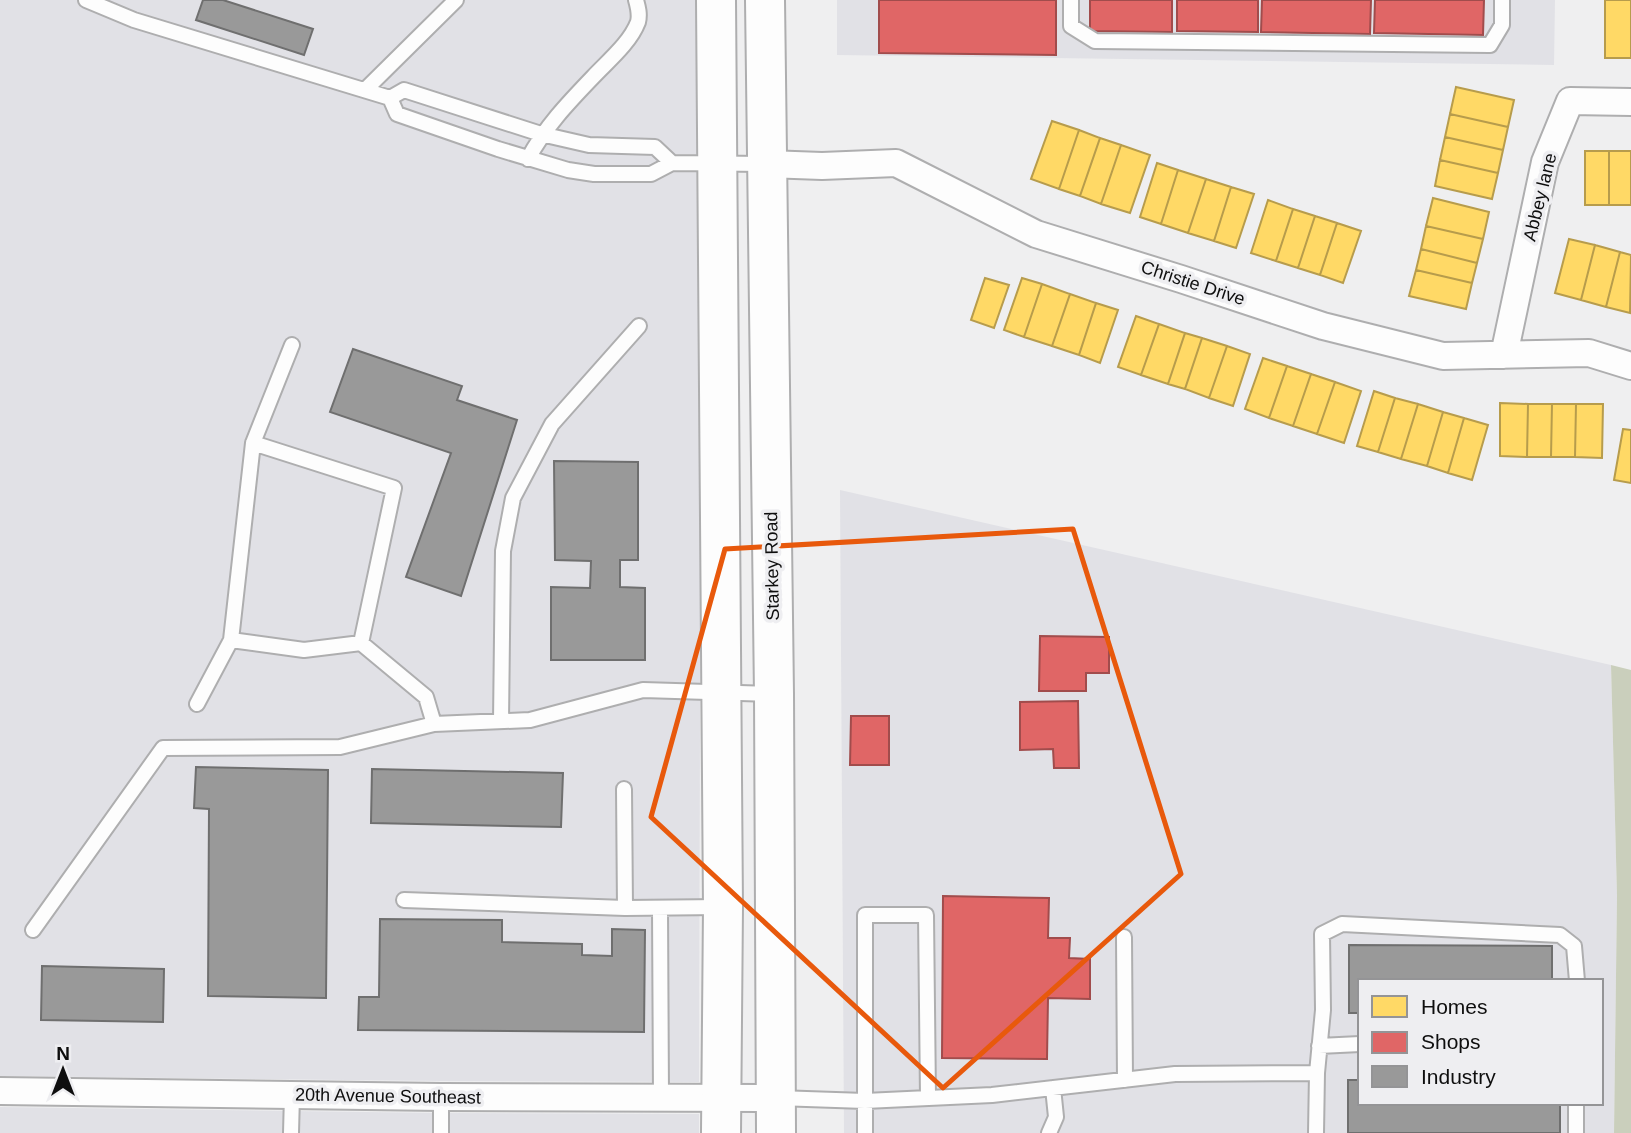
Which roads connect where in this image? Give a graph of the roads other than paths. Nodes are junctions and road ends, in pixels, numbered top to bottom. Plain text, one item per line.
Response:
1 (86, 0) edge
2 (456, 0) edge
3 (636, 0) edge
4 (716, 0) edge
5 (765, 0) edge
6 (1071, 0) edge
7 (1502, 0) edge
8 (365, 90) junction
9 (390, 98) junction
10 (1631, 102) edge
11 (541, 134) junction
12 (528, 159) junction
13 (717, 162) junction
14 (672, 163) junction
15 (766, 164) junction
16 (639, 326) dead end
17 (292, 345) dead end
18 (1504, 355) junction
19 (1631, 366) edge
20 (253, 443) junction
21 (231, 640) junction
22 (361, 643) junction
23 (721, 692) junction
24 (774, 694) junction
25 (197, 704) dead end
26 (501, 721) junction
27 (434, 724) junction
28 (624, 789) dead end
29 (404, 900) dead end
30 (723, 907) junction
31 (625, 908) junction
32 (660, 909) junction
33 (33, 930) dead end
34 (1124, 937) dead end
35 (1577, 979) edge
36 (1358, 1044) edge
37 (1319, 1046) junction
38 (1317, 1073) junction
39 (1125, 1080) junction
40 (1053, 1088) junction
41 (0, 1091) edge
42 (292, 1095) junction
43 (661, 1096) junction
44 (441, 1097) junction
45 (928, 1098) junction
46 (865, 1101) junction
47 (1576, 1105) edge
48 (776, 1115) edge
49 (721, 1116) edge
50 (291, 1133) edge
51 (441, 1133) edge
52 (865, 1133) edge
53 (1049, 1133) edge
54 (1316, 1133) edge
55 (1576, 1133) edge

1 - 8 lane
2 - 8 lane
3 - 11 lane
4 - 13 main road
5 - 15 main road, Starkey Road
6 - 7 lane
8 - 9 lane
9 - 11 lane
9 - 12 lane
10 - 18 street, Abbey lane
11 - 12 lane
11 - 14 lane
12 - 14 lane
13 - 14 lane
13 - 15 lane
13 - 23 main road
15 - 18 street, Christie Drive
15 - 24 main road, Starkey Road
16 - 26 lane
17 - 20 lane
18 - 19 street, Christie Drive
20 - 21 lane
20 - 22 lane
21 - 22 lane
21 - 25 lane
22 - 27 lane
23 - 24 lane
23 - 26 lane
23 - 30 main road
24 - 48 main road, Starkey Road
26 - 27 lane
27 - 33 lane
28 - 31 lane
29 - 31 lane
30 - 32 lane
30 - 49 main road
31 - 32 lane
32 - 43 lane
34 - 39 lane
35 - 37 lane
36 - 37 lane
37 - 38 lane
38 - 39 lane
38 - 54 lane
39 - 40 lane
40 - 45 lane
40 - 53 lane
41 - 42 street, 20th Avenue Southeast
42 - 44 street, 20th Avenue Southeast
42 - 50 lane
43 - 44 street, 20th Avenue Southeast
43 - 49 street, 20th Avenue Southeast
44 - 51 lane
45 - 46 lane
45 - 46 lane
46 - 48 lane
46 - 52 lane
47 - 55 lane
48 - 49 street, 20th Avenue Southeast

